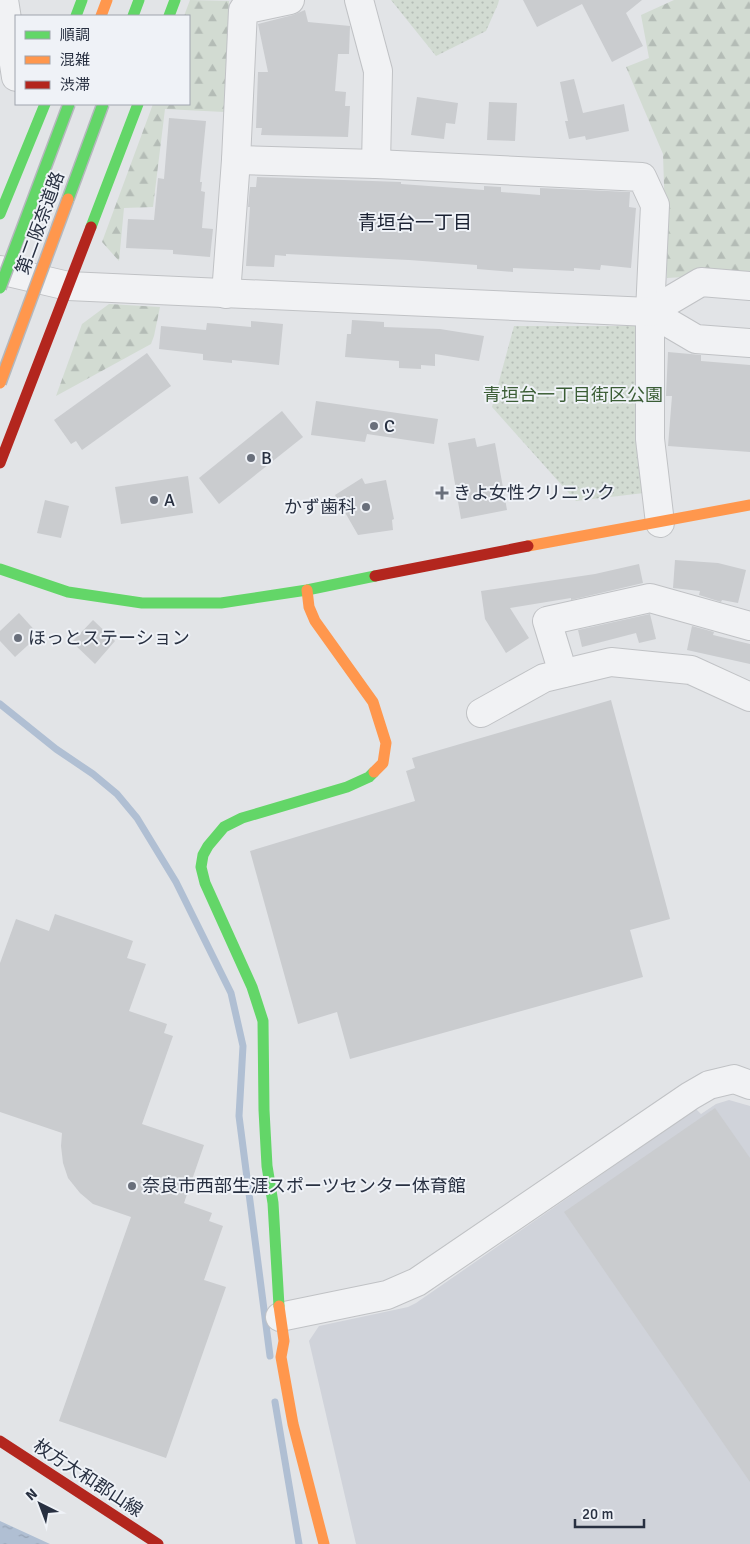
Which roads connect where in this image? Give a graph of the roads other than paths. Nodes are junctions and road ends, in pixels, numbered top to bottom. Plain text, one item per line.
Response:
1 (4, 0) edge
2 (82, 0) edge
3 (106, 0) edge
4 (139, 0) edge
5 (174, 0) edge
6 (290, 0) edge
7 (359, 0) edge
8 (76, 15) edge
9 (101, 15) edge
10 (134, 15) edge
11 (169, 15) edge
12 (15, 71) edge
13 (45, 105) edge
14 (69, 105) edge
15 (103, 105) edge
16 (138, 105) edge
17 (236, 160) junction
18 (376, 164) junction
19 (0, 214) edge
20 (0, 270) edge
21 (68, 286) junction
22 (750, 286) edge
23 (0, 288) edge
24 (226, 294) junction
25 (650, 312) junction
26 (750, 343) edge
27 (0, 382) edge
28 (0, 463) edge
29 (750, 505) edge
30 (660, 523) junction
31 (0, 569) edge
32 (308, 590) junction
33 (750, 626) edge
34 (563, 673) junction
35 (750, 697) edge
36 (481, 713) dead end
37 (750, 1085) edge
38 (282, 1329) junction
39 (293, 1353) dead end
40 (0, 1441) edge
41 (158, 1544) edge
42 (324, 1544) edge

1 - 12 street
2 - 8 main road
3 - 9 main road
4 - 10 main road
5 - 11 main road
6 - 17 street
7 - 18 street
13 - 19 main road
14 - 23 main road, 第二阪奈道路, bridge
15 - 27 main road, 第二阪奈道路, bridge
16 - 21 main road
17 - 18 street
17 - 24 street
18 - 25 street
20 - 21 street
21 - 24 street
21 - 28 main road
22 - 25 street
24 - 25 street
25 - 26 street
25 - 30 street
29 - 30 main road
30 - 32 main road
31 - 32 main road
32 - 38 main road
33 - 34 street
34 - 35 street
34 - 36 street
37 - 38 street
38 - 39 main road
38 - 42 main road
40 - 41 main road, 枚方大和郡山線

